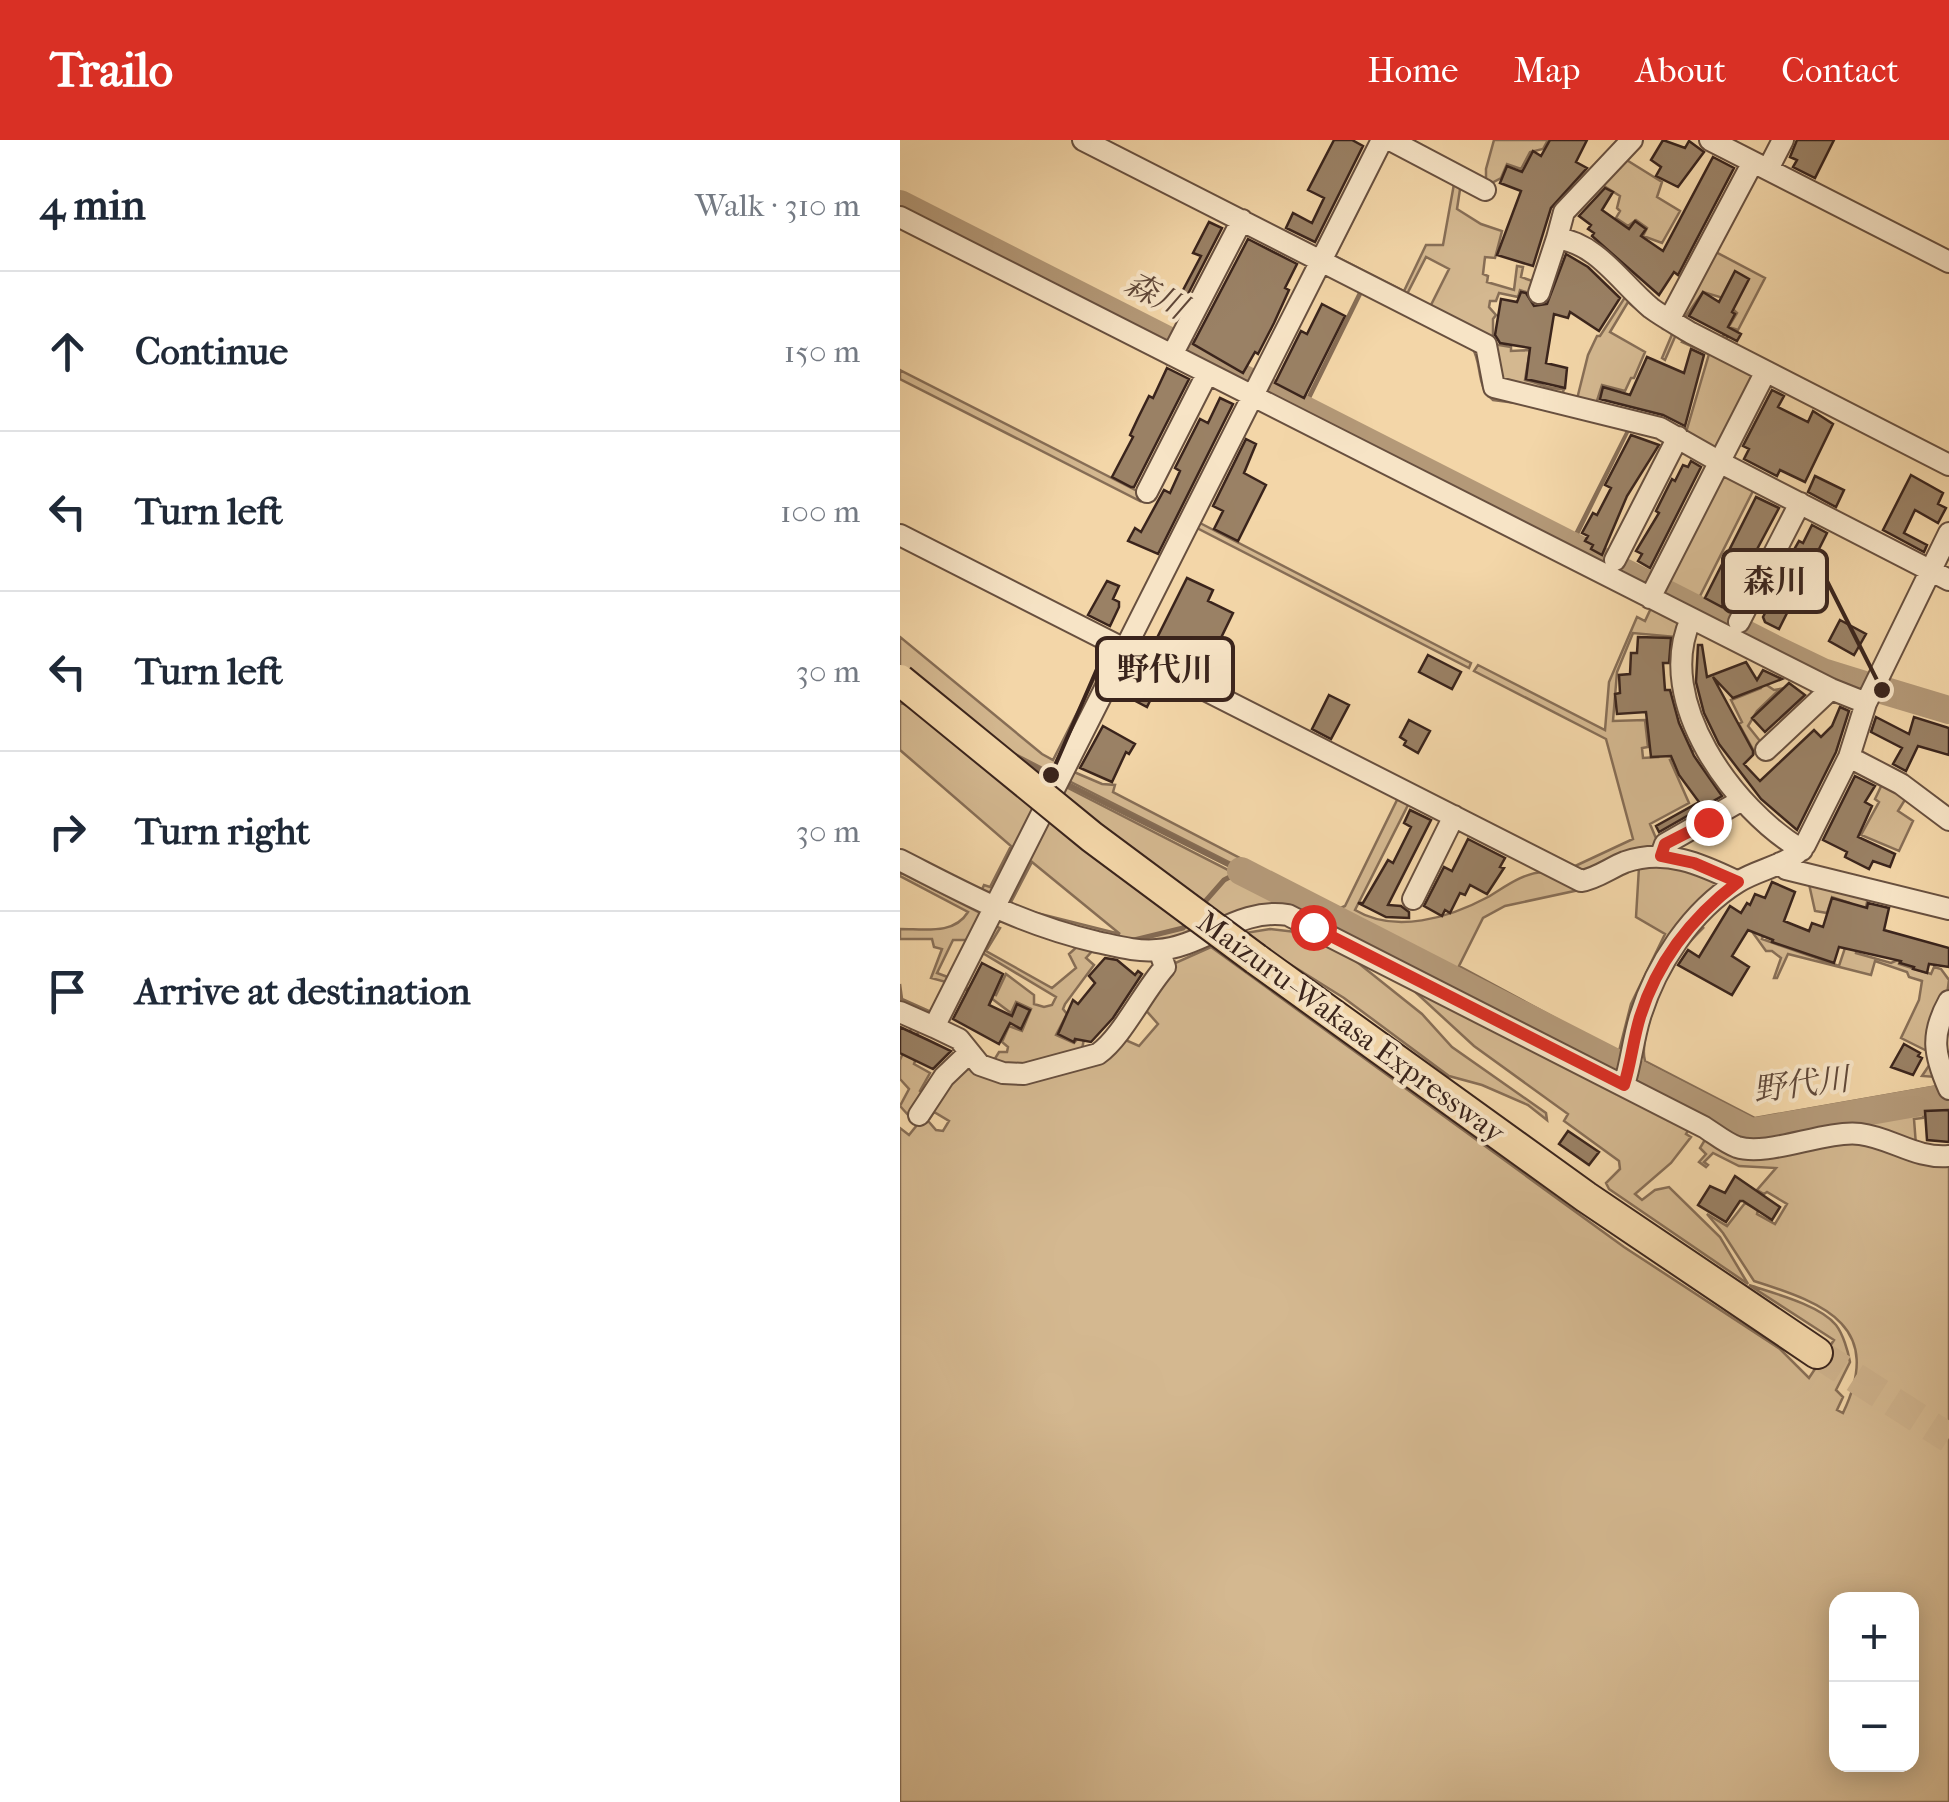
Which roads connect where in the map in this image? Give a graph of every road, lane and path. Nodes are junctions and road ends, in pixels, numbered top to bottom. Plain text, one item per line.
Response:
1 (1083, 140) edge
2 (1382, 140) edge
3 (1390, 140) edge
4 (1632, 140) edge
5 (1710, 140) edge
6 (1783, 140) edge
7 (1761, 166) junction
8 (1484, 190) dead end
9 (900, 217) edge
10 (1242, 220) junction
11 (1557, 238) junction
12 (1320, 262) junction
13 (1949, 262) edge
14 (1539, 292) dead end
15 (1669, 320) junction
16 (1175, 349) junction
17 (1765, 373) junction
18 (1207, 374) junction
19 (1256, 390) junction
20 (1678, 437) junction
21 (1720, 462) junction
22 (1949, 465) edge
23 (1147, 492) dead end
24 (1800, 503) junction
25 (1949, 533) edge
26 (900, 535) edge
27 (1616, 560) dead end
28 (1940, 575) edge
29 (1653, 592) junction
30 (1691, 619) junction
31 (1739, 622) dead end
32 (1126, 648) junction
33 (900, 680) edge
34 (1831, 689) junction
35 (1866, 703) junction
36 (1766, 750) dead end
37 (1849, 757) junction
38 (1742, 800) junction
39 (1454, 816) junction
40 (1949, 820) edge
41 (1802, 850) junction
42 (1661, 856) junction
43 (900, 860) edge
44 (1780, 863) junction
45 (1738, 882) junction
46 (1412, 899) dead end
47 (995, 909) junction
48 (1949, 909) edge
49 (1159, 950) junction
50 (1949, 1001) edge
51 (900, 1012) edge
52 (934, 1027) junction
53 (968, 1054) junction
54 (1627, 1075) junction
55 (1949, 1089) edge
56 (918, 1116) dead end
57 (1949, 1156) edge
58 (1817, 1353) tunnel mouth

1 - 10 street
2 - 12 street
3 - 8 street
4 - 11 street
5 - 7 street
6 - 7 street
7 - 13 street
7 - 15 street
9 - 16 street
10 - 12 street
10 - 16 street
11 - 14 street
11 - 15 street
12 - 19 street
12 - 20 street
15 - 17 street
16 - 18 street
17 - 21 street
17 - 22 street
18 - 19 street
18 - 23 street
19 - 29 street
19 - 32 street
20 - 21 street
20 - 27 street
21 - 24 street
21 - 29 street
24 - 28 street
24 - 31 street
25 - 28 street
26 - 32 street
28 - 35 street
29 - 30 street
30 - 34 street
30 - 38 street
32 - 39 street
32 - 47 street
33 - 58 highway, Maizuru-Wakasa Expressway, bridge
34 - 35 street
34 - 36 street
35 - 37 street
37 - 40 street
37 - 41 street
38 - 41 street
38 - 42 street
39 - 42 street
39 - 46 street
41 - 44 street
42 - 45 street
43 - 47 street
44 - 45 street
44 - 48 street
45 - 54 street
47 - 49 street
47 - 52 street
49 - 53 street
49 - 54 street
50 - 55 street
51 - 52 street
52 - 53 street
53 - 56 street
54 - 57 street

